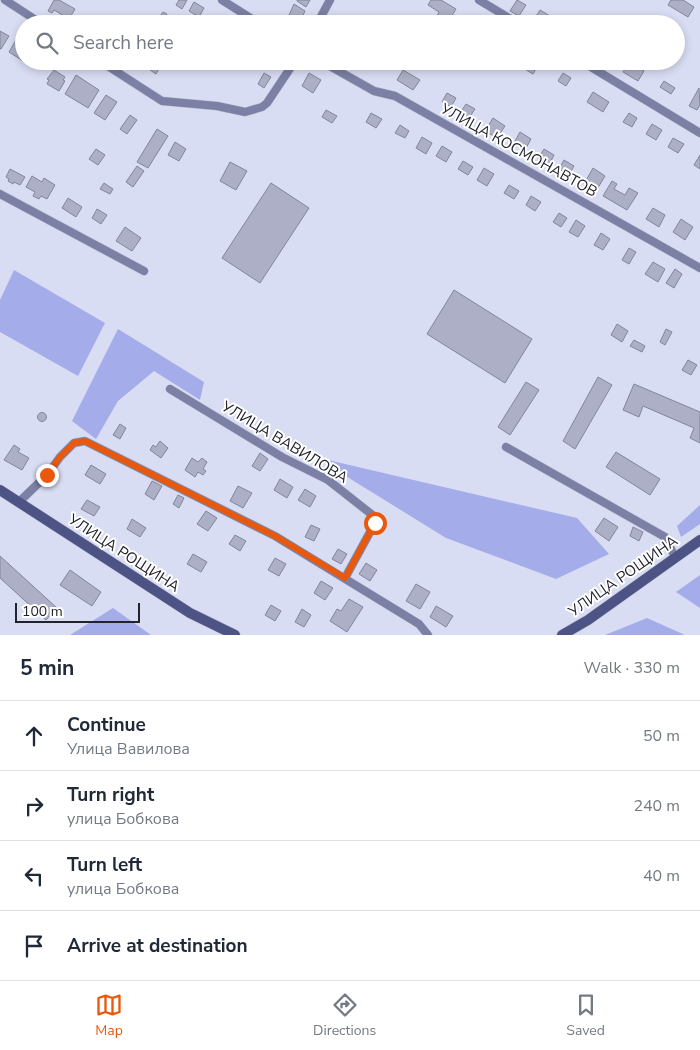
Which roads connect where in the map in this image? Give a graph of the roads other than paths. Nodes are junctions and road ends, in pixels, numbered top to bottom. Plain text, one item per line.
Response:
1 (5, 0) edge
2 (222, 0) edge
3 (330, 0) edge
4 (479, 0) edge
5 (28, 15) edge
6 (246, 15) edge
7 (322, 15) edge
8 (503, 15) edge
9 (114, 70) edge
10 (289, 70) edge
11 (337, 70) edge
12 (596, 70) edge
13 (700, 133) edge
14 (0, 194) edge
15 (700, 268) edge
16 (144, 271) dead end
17 (170, 389) dead end
18 (506, 447) dead end
19 (0, 490) edge
20 (19, 502) junction
21 (700, 540) edge
22 (675, 558) junction
23 (345, 578) junction
24 (235, 635) edge
25 (428, 635) edge
26 (562, 635) edge

1 - 5 street
2 - 6 street
3 - 7 street
4 - 8 street
9 - 10 street
11 - 15 street, УЛИЦА КОСМОНАВТОВ
12 - 13 street
14 - 16 street
17 - 23 street, УЛИЦА ВАВИЛОВА
18 - 22 street
19 - 20 street, УЛИЦА РОЩИНА
20 - 23 street
20 - 24 street, УЛИЦА РОЩИНА
21 - 22 street, УЛИЦА РОЩИНА
22 - 26 street, УЛИЦА РОЩИНА
23 - 25 street

